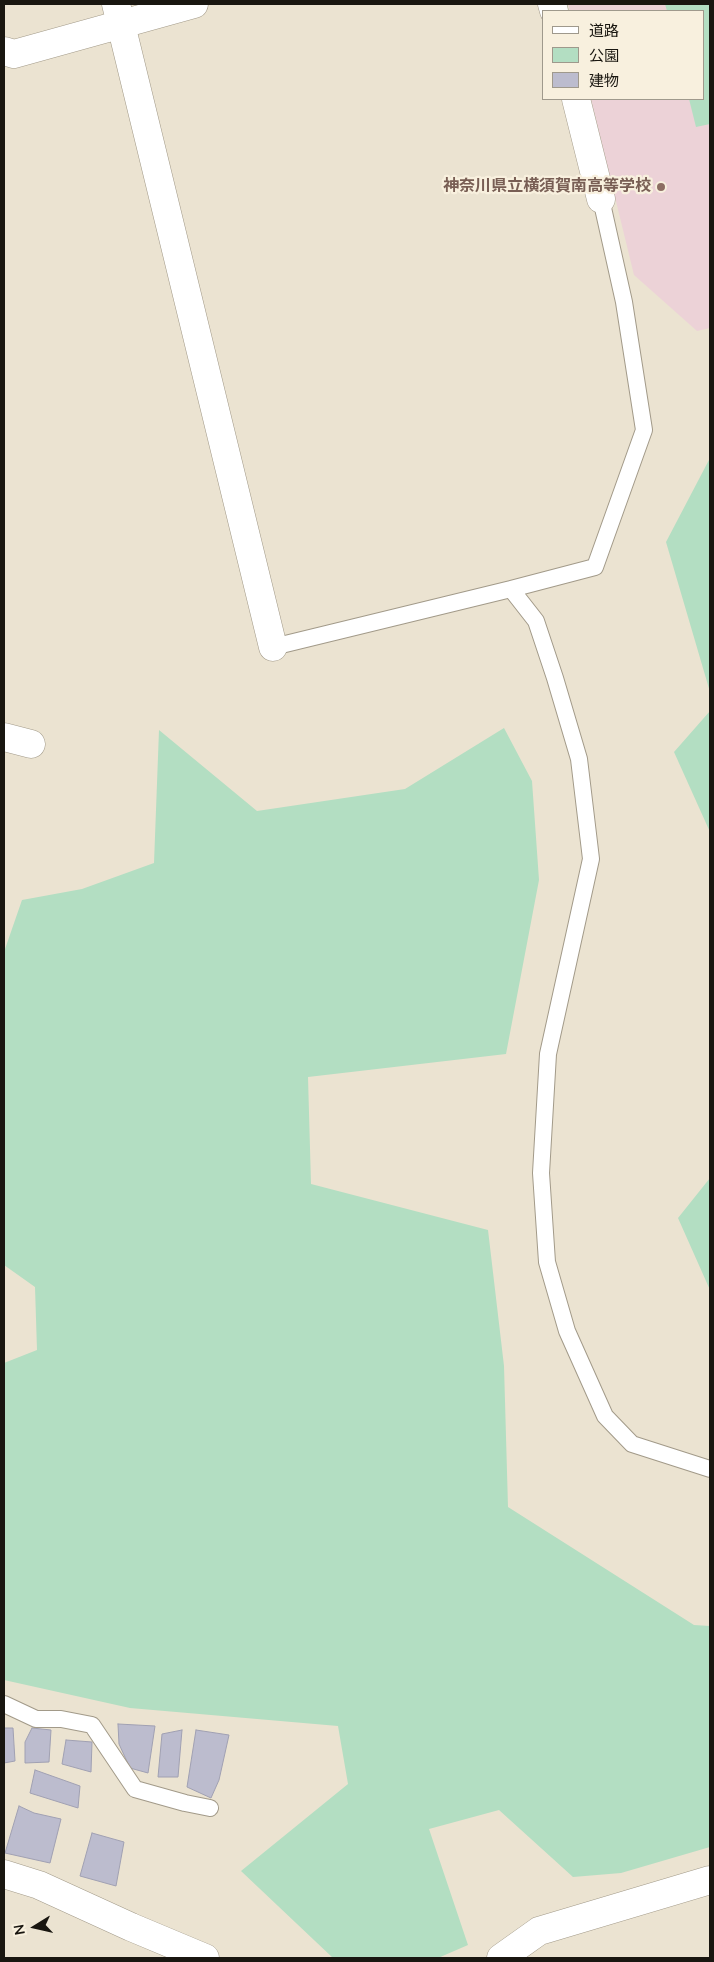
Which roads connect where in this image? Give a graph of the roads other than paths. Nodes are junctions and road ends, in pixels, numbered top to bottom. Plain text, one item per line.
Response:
1 (194, 4) edge
2 (119, 14) edge
3 (4, 51) edge
4 (576, 100) edge
5 (600, 199) joint
6 (511, 588) junction
7 (273, 647) joint
8 (4, 737) edge
9 (31, 744) dead end
10 (710, 1469) edge
11 (4, 1704) edge
12 (210, 1808) dead end
13 (4, 1874) edge
14 (710, 1880) edge
15 (205, 1958) edge
16 (501, 1958) edge

1 - 2 street
2 - 3 street
2 - 7 street
4 - 5 street
5 - 6 lane
6 - 7 lane
6 - 10 lane
8 - 9 street
11 - 12 lane
13 - 15 street
14 - 16 street

